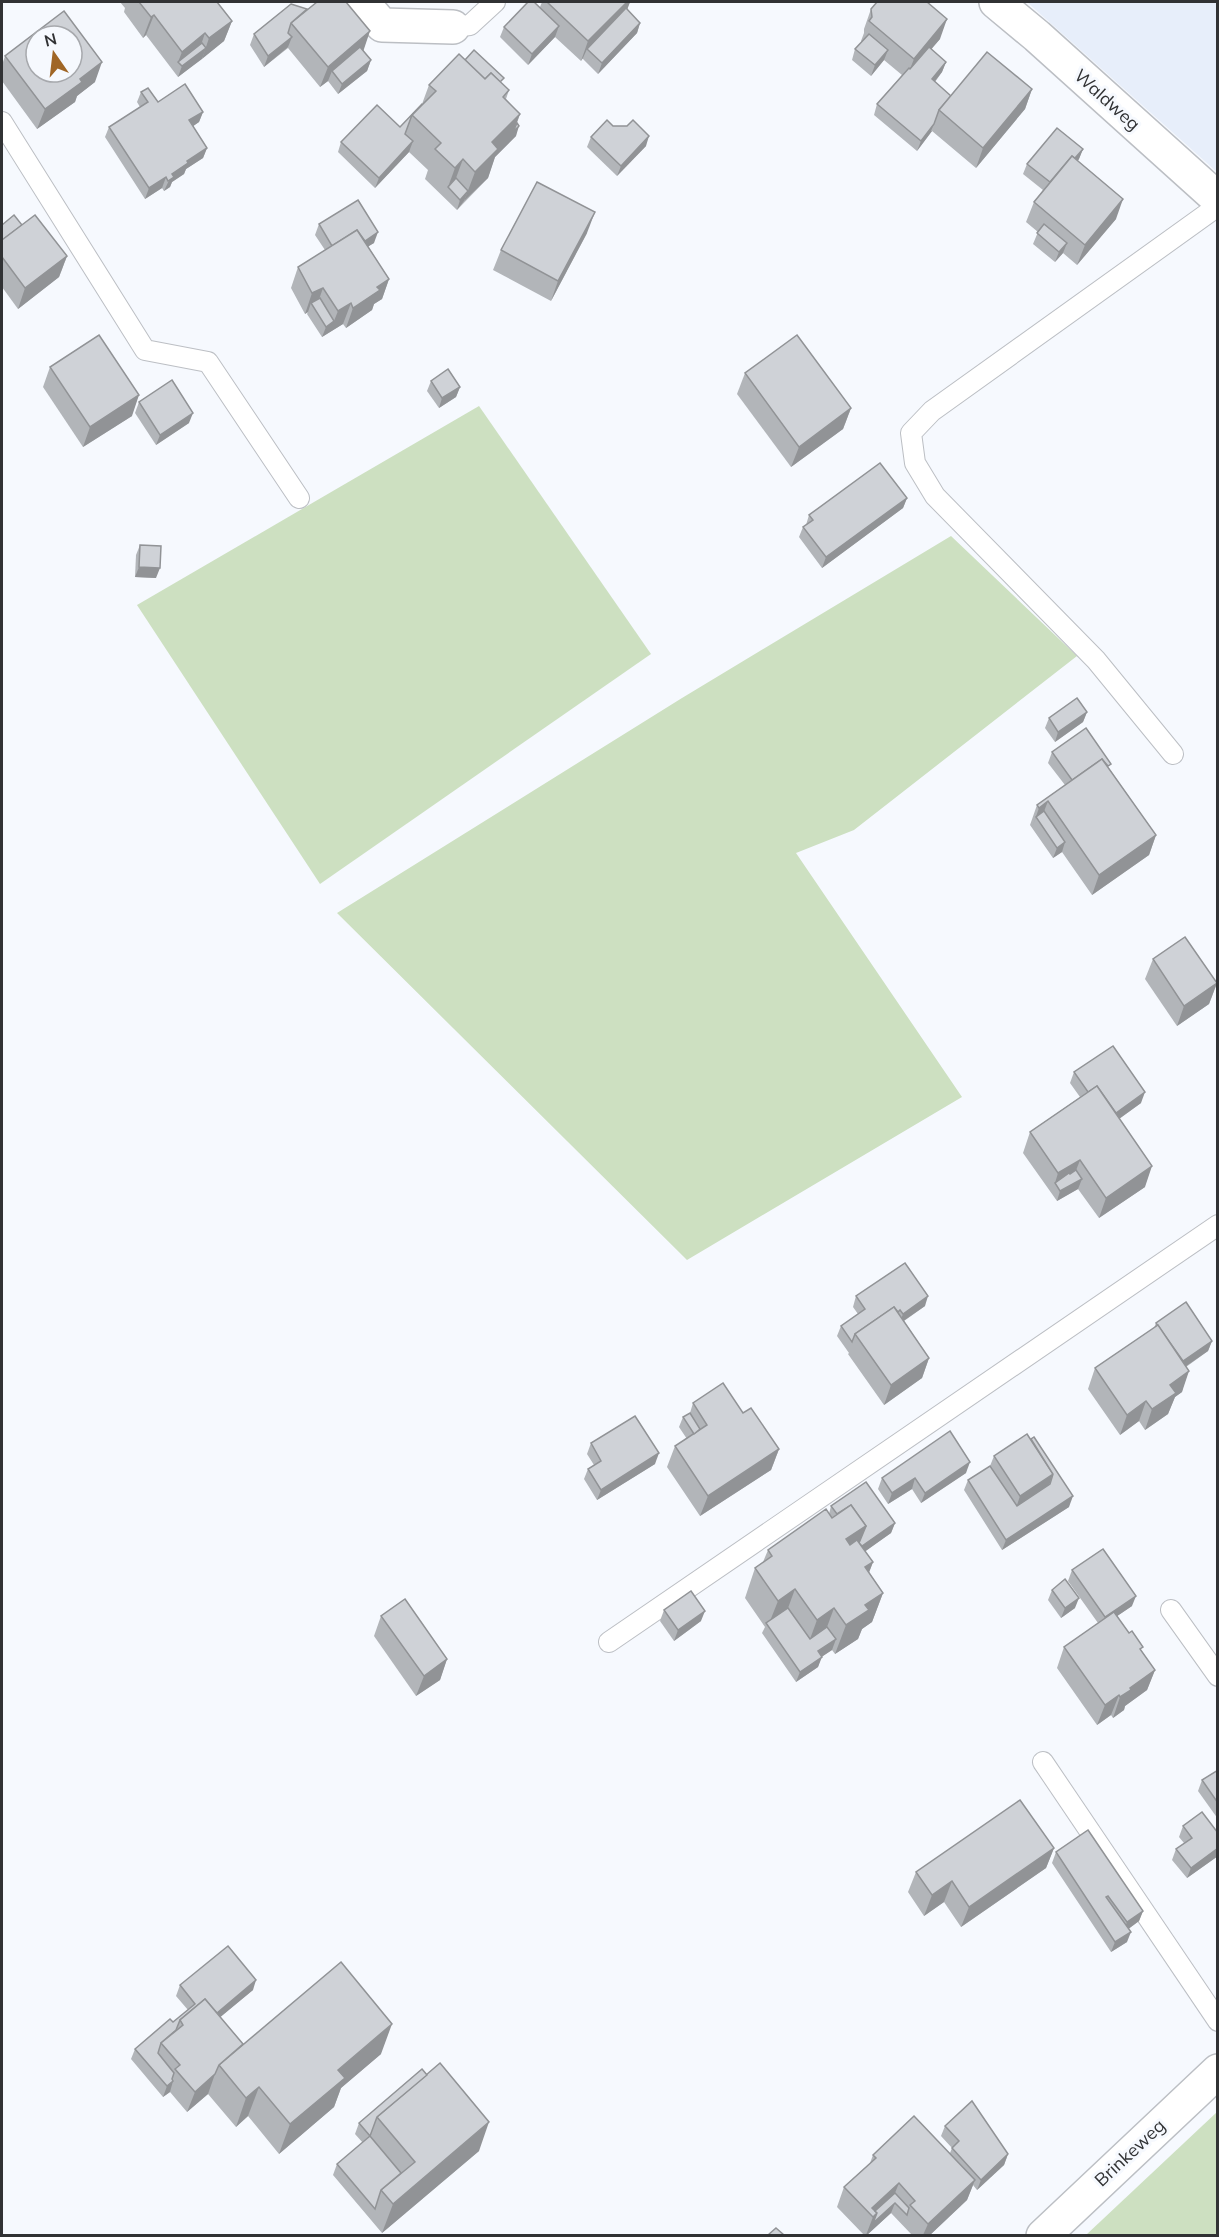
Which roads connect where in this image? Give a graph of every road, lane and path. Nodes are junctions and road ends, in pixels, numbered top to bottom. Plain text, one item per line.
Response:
1 (362, 2) edge
2 (495, 2) edge
3 (996, 2) edge
4 (453, 27) joint
5 (2, 122) edge
6 (1218, 199) edge
7 (1218, 206) edge
8 (298, 498) dead end
9 (1173, 754) dead end
10 (1218, 1225) edge
11 (1171, 1610) dead end
12 (609, 1642) dead end
13 (1218, 1676) edge
14 (1043, 1761) dead end
15 (1218, 2021) edge
16 (1218, 2071) edge
17 (1043, 2235) edge

1 - 4 street
2 - 4 lane
3 - 6 street, Waldweg
5 - 8 lane
7 - 9 lane
10 - 12 lane
11 - 13 lane
14 - 15 lane
16 - 17 street, Brinkeweg

